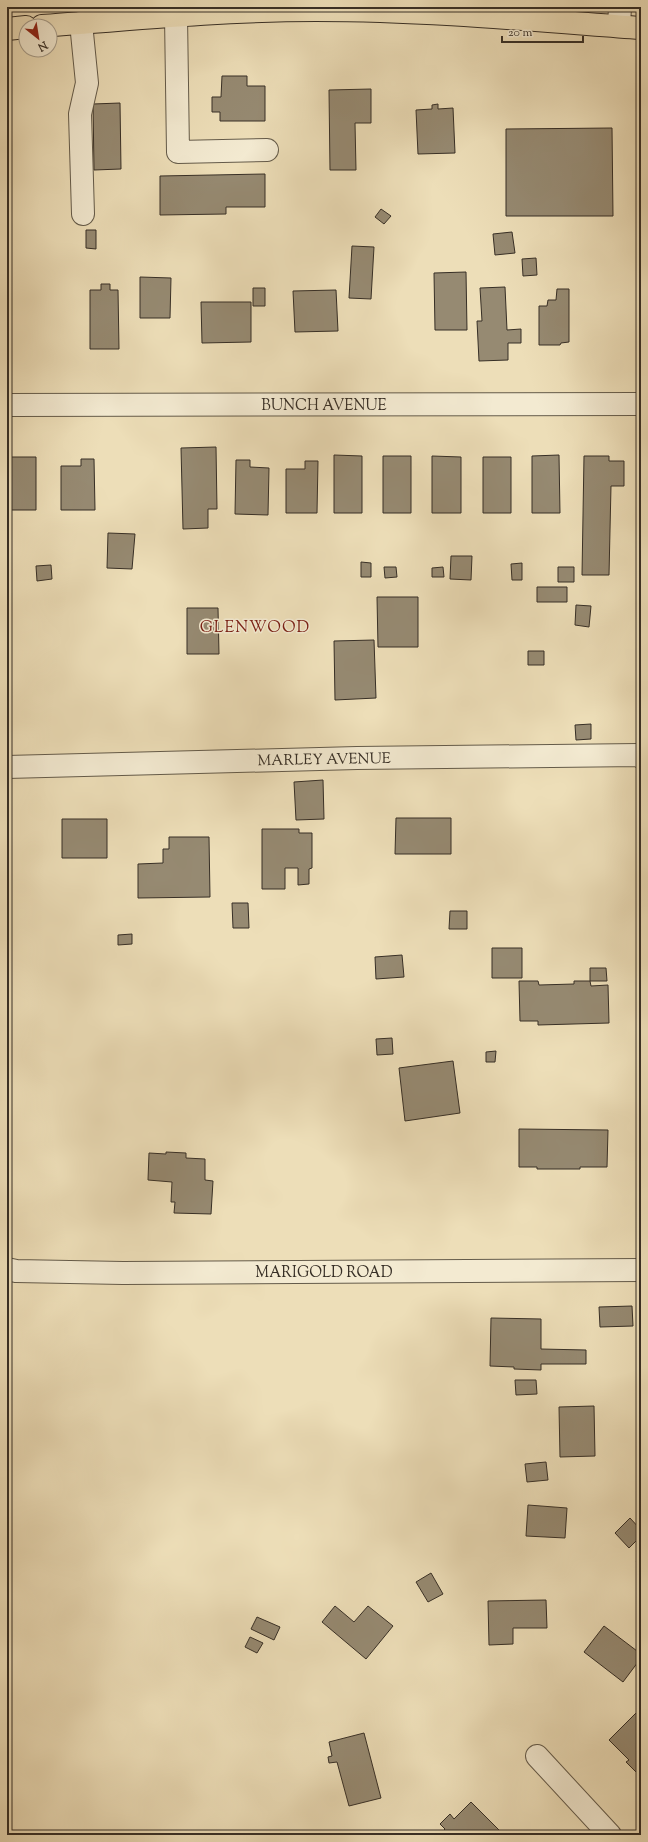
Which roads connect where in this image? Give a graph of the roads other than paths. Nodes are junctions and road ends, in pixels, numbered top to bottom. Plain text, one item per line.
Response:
1 (257, 9) edge
2 (176, 16) junction
3 (620, 17) edge
4 (81, 23) junction
5 (58, 25) edge
6 (18, 28) edge
7 (641, 28) edge
8 (7, 29) edge
9 (267, 150) dead end
10 (83, 214) dead end
11 (641, 404) edge
12 (7, 405) edge
13 (641, 757) edge
14 (7, 767) edge
15 (7, 1269) edge
16 (641, 1270) edge
17 (538, 1756) dead end
18 (610, 1835) edge

1 - 2 main road
1 - 3 main road
2 - 4 main road
2 - 9 street
3 - 7 main road
4 - 5 main road
4 - 10 street
6 - 8 main road
11 - 12 street, BUNCH AVENUE
13 - 14 street, MARLEY AVENUE
15 - 16 street, MARIGOLD ROAD
17 - 18 street

